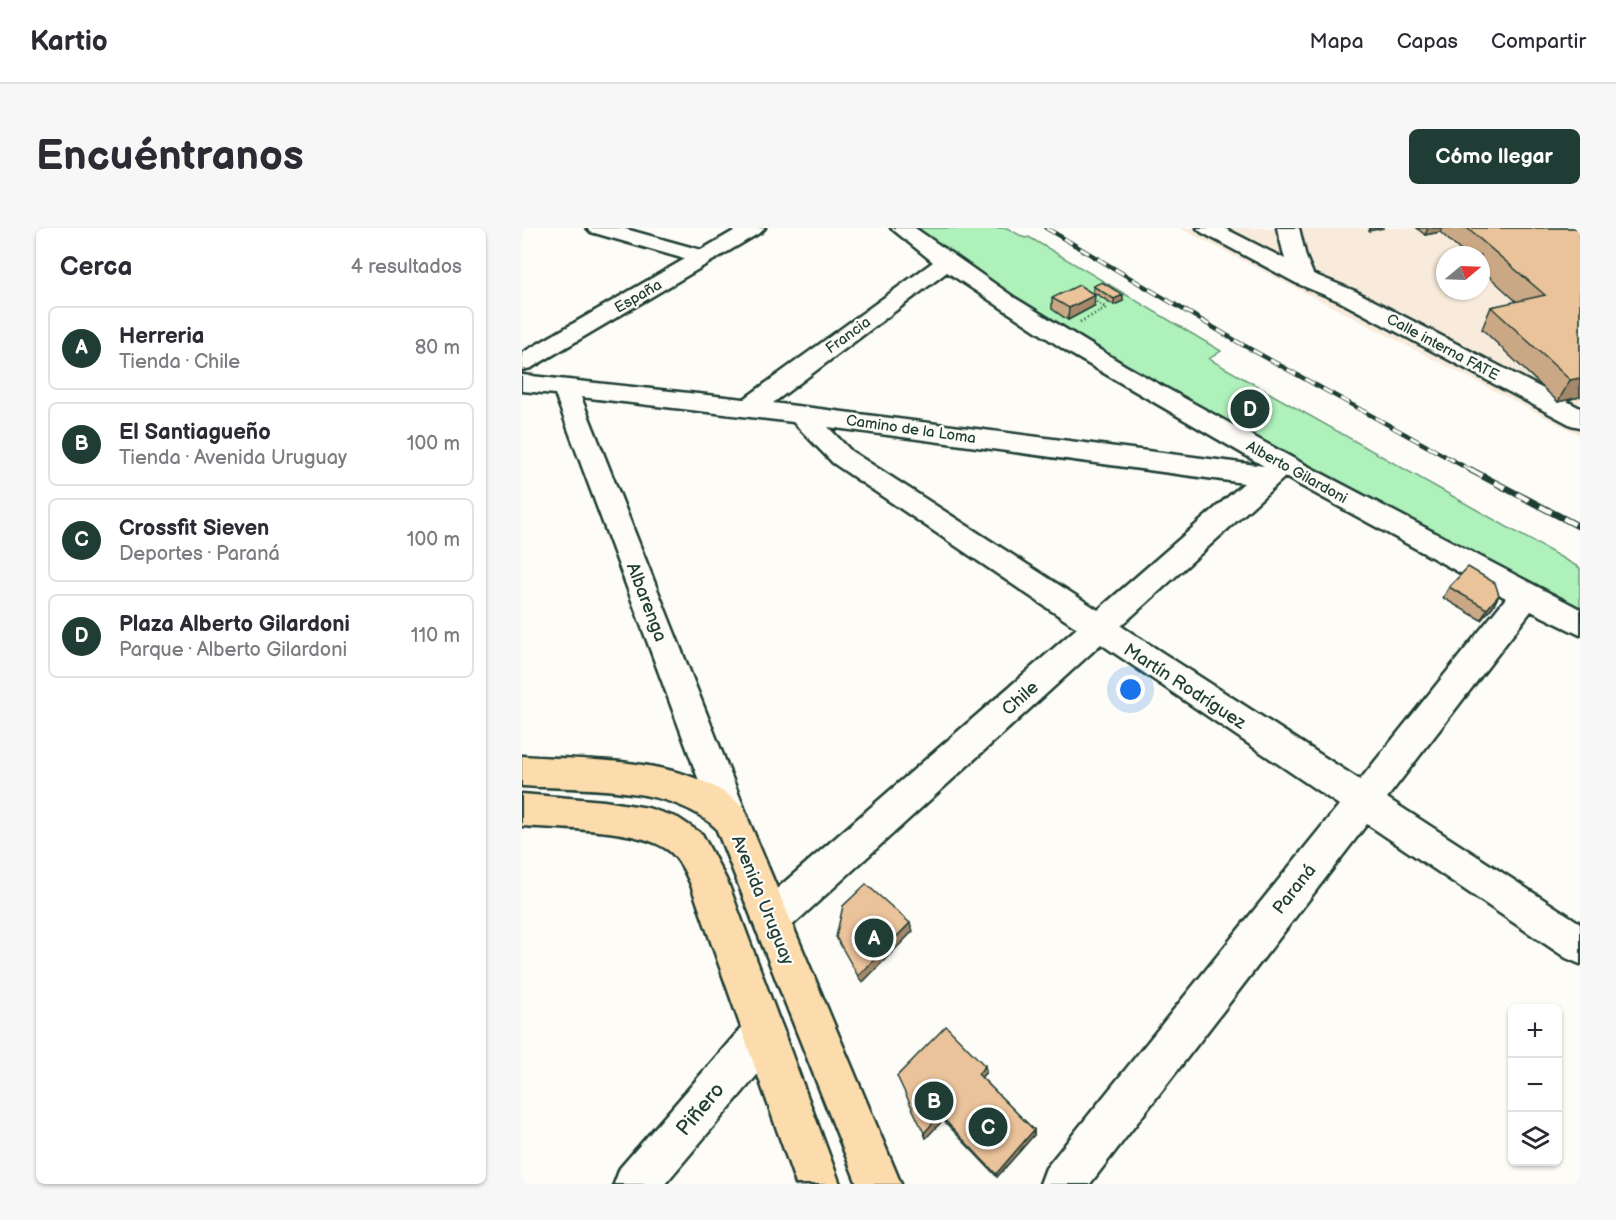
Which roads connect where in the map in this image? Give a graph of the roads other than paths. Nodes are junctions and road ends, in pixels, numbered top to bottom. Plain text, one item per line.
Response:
1 (598, 228) edge
2 (754, 228) edge
3 (902, 228) edge
4 (1208, 228) edge
5 (1288, 228) edge
6 (705, 258) junction
7 (946, 263) junction
8 (1304, 278) junction
9 (533, 381) edge
10 (749, 408) junction
11 (800, 414) junction
12 (1580, 419) edge
13 (1275, 471) junction
14 (1526, 595) junction
15 (1580, 623) edge
16 (1098, 628) junction
17 (522, 771) edge
18 (1362, 802) junction
19 (522, 810) edge
20 (730, 818) junction
21 (771, 919) junction
22 (1580, 945) edge
23 (764, 1034) junction
24 (636, 1184) edge
25 (818, 1184) edge
26 (879, 1184) edge
27 (1062, 1184) edge

1 - 6 street
2 - 6 street, España
3 - 7 street, Alberto Gilardoni
4 - 8 street, Calle interna FATE
5 - 8 street
6 - 9 street, España
7 - 10 street, Francia
7 - 13 street, Alberto Gilardoni
8 - 12 street, Calle interna FATE
9 - 10 street, Camino de la Loma
9 - 20 street, Albarenga
10 - 11 street, Camino de la Loma
11 - 13 street, Camino de la Loma
11 - 16 street, Martín Rodríguez
13 - 14 street, Alberto Gilardoni
13 - 16 street, Chile
14 - 15 street, Alberto Gilardoni
14 - 18 street, Paraná
16 - 18 street, Martín Rodríguez
16 - 21 street, Chile
17 - 20 main road, Avenida Uruguay
18 - 22 street, Martín Rodríguez
18 - 27 street, Paraná
19 - 23 main road
20 - 21 main road, Avenida Uruguay
21 - 26 main road, Avenida Uruguay
23 - 24 street, Piñero
23 - 25 main road

